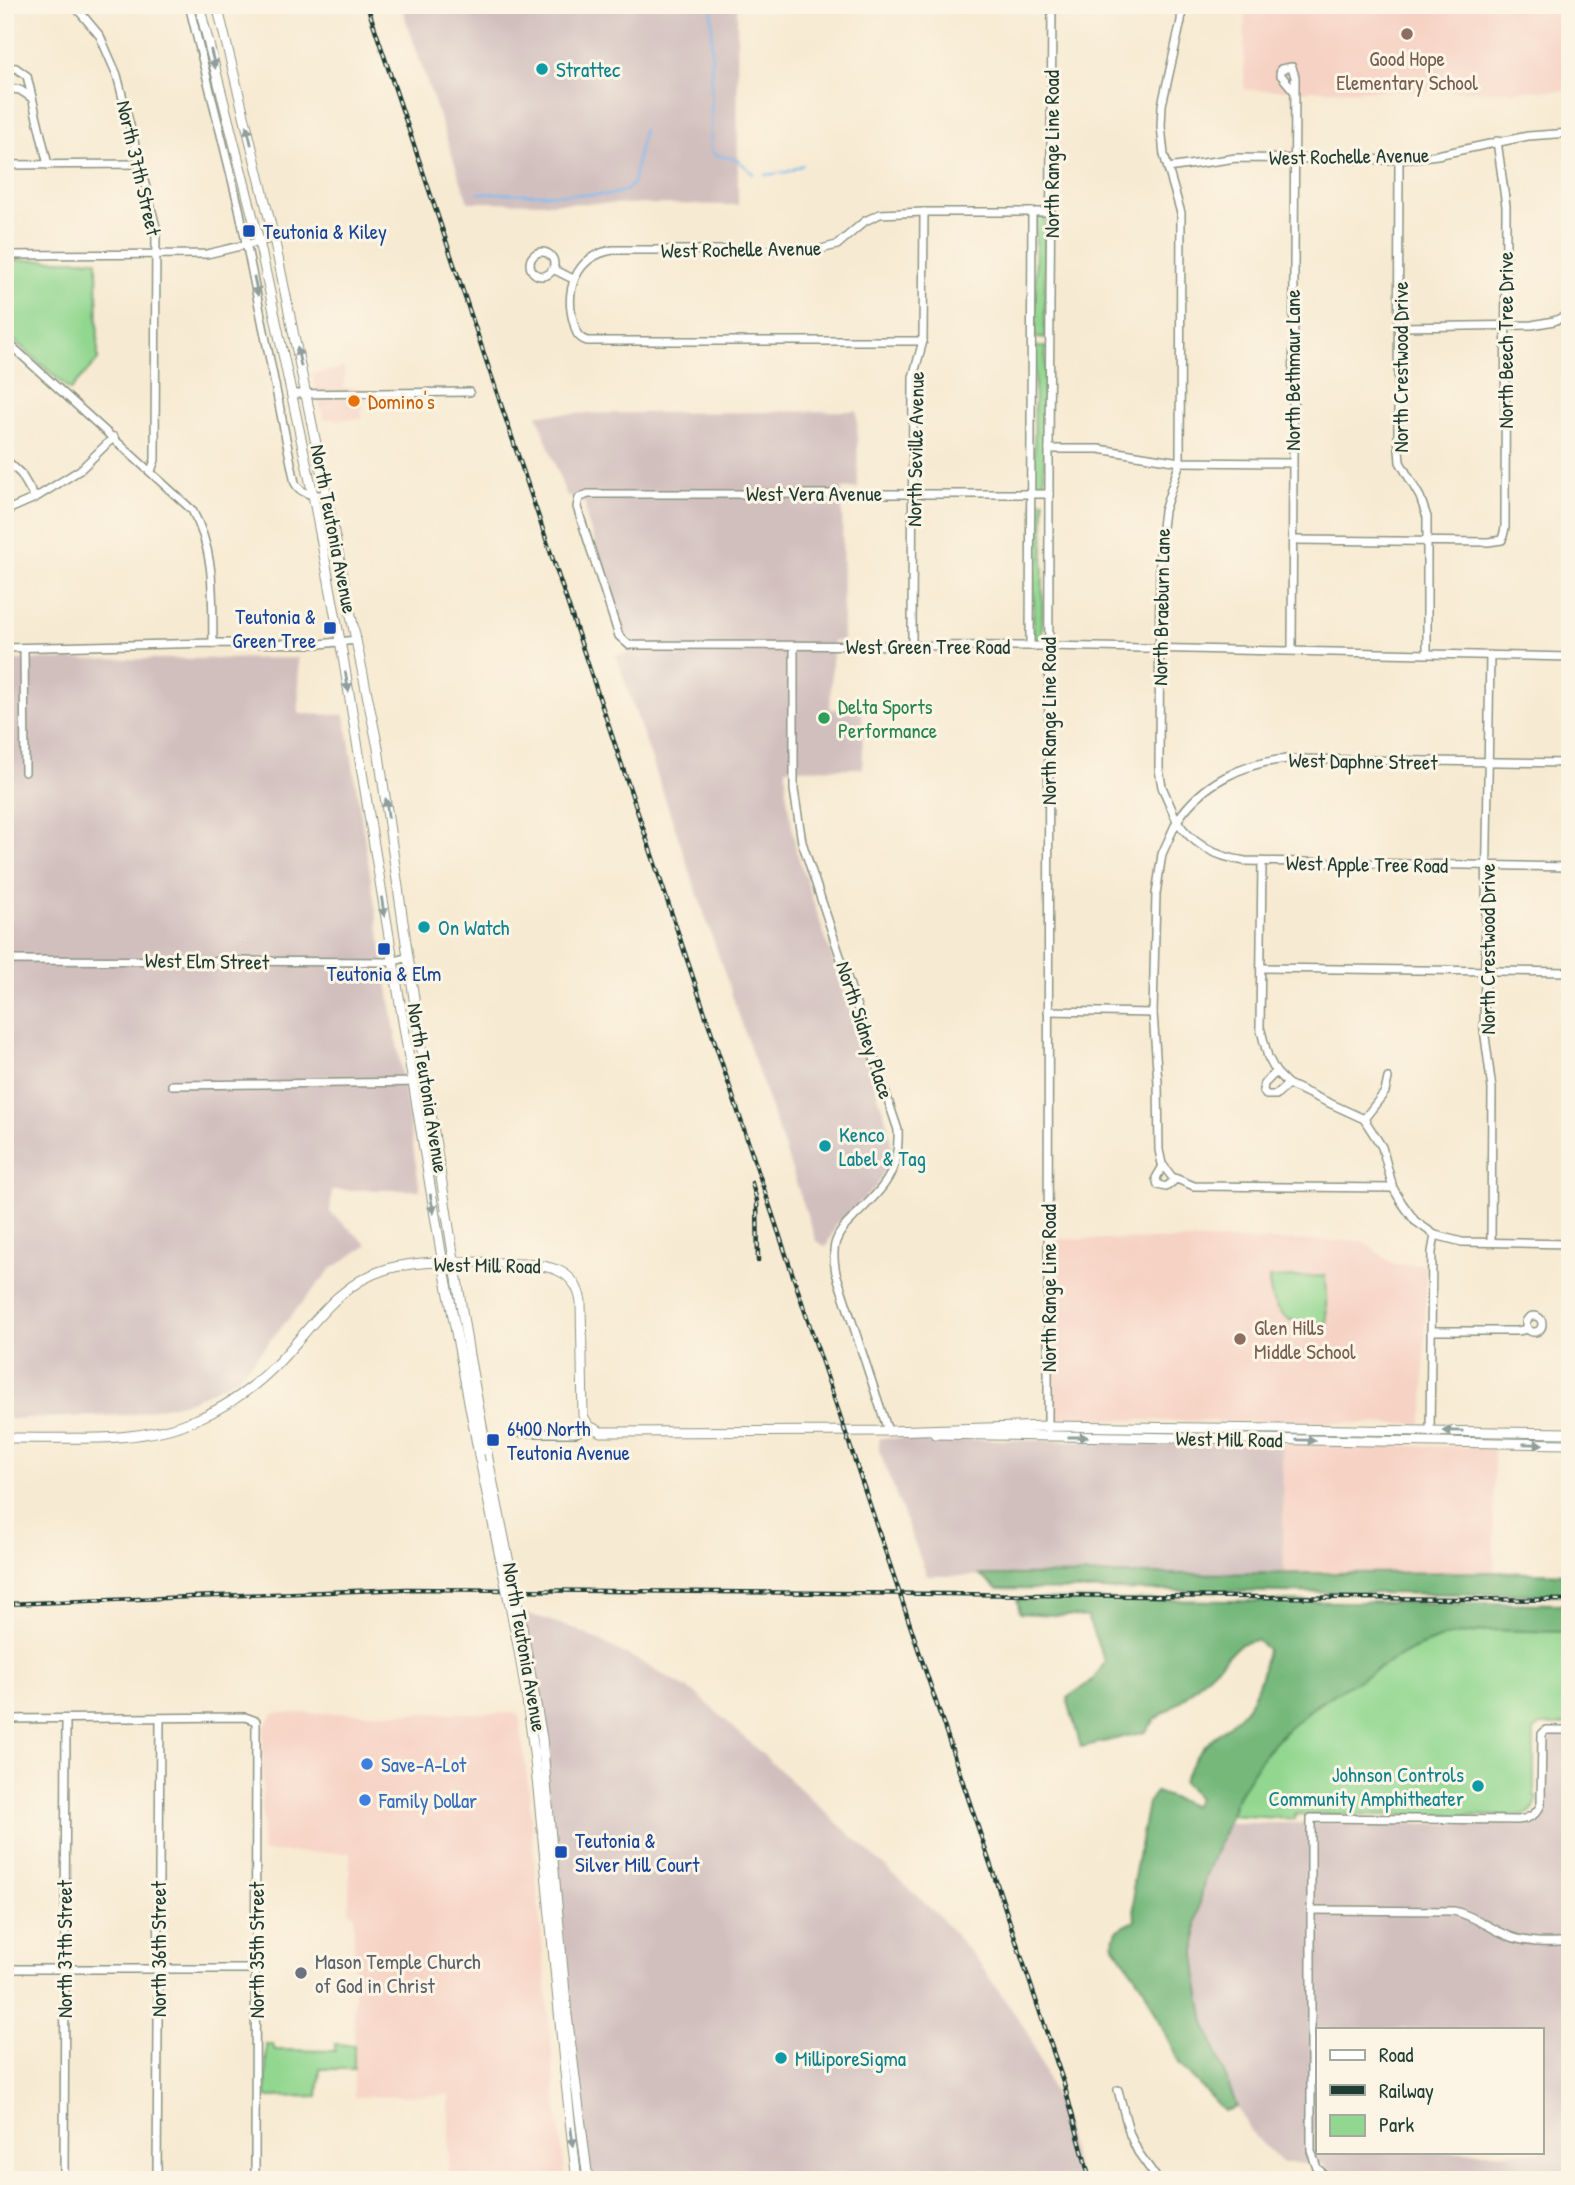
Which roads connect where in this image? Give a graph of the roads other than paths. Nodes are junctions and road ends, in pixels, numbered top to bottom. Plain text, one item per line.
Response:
1 (74, 5) edge
2 (189, 5) edge
3 (199, 5) edge
4 (216, 5) edge
5 (1052, 5) edge
6 (1182, 5) edge
7 (5, 67) edge
8 (5, 88) edge
9 (1294, 91) dead end
10 (33, 98) junction
11 (1570, 133) edge
12 (1497, 141) junction
13 (1293, 159) junction
14 (1399, 160) junction
15 (140, 164) junction
16 (5, 165) edge
17 (48, 165) junction
18 (1168, 168) junction
19 (923, 212) junction
20 (1032, 212) junction
21 (1051, 212) junction
22 (274, 238) junction
23 (259, 241) junction
24 (247, 244) junction
25 (158, 254) junction
26 (5, 255) edge
27 (553, 269) dead end
28 (573, 279) junction
29 (1570, 314) edge
30 (1400, 327) junction
31 (1506, 327) junction
32 (923, 341) junction
33 (1032, 342) junction
34 (1050, 343) junction
35 (7, 344) edge
36 (470, 392) dead end
37 (291, 394) junction
38 (307, 394) junction
39 (114, 437) junction
40 (1049, 449) junction
41 (5, 459) edge
42 (1181, 462) junction
43 (1292, 463) junction
44 (151, 471) junction
45 (914, 493) junction
46 (1031, 494) junction
47 (1049, 494) junction
48 (313, 495) junction
49 (328, 495) junction
50 (35, 498) junction
51 (5, 511) edge
52 (1293, 540) junction
53 (1428, 542) junction
54 (356, 640) junction
55 (340, 642) junction
56 (623, 642) joint
57 (213, 643) junction
58 (912, 645) junction
59 (794, 646) junction
60 (1030, 646) junction
61 (1049, 646) junction
62 (5, 648) edge
63 (24, 648) junction
64 (1160, 648) junction
65 (1292, 650) junction
66 (1427, 653) junction
67 (1490, 654) junction
68 (1570, 656) edge
69 (1488, 762) junction
70 (1570, 763) edge
71 (25, 772) dead end
72 (1177, 821) junction
73 (1262, 863) junction
74 (1487, 866) junction
75 (1570, 867) edge
76 (408, 957) junction
77 (5, 960) edge
78 (392, 962) junction
79 (1261, 968) junction
80 (1485, 972) junction
81 (1570, 972) edge
82 (1048, 1011) junction
83 (1153, 1013) junction
84 (1276, 1072) junction
85 (1388, 1078) dead end
86 (425, 1082) junction
87 (412, 1083) junction
88 (172, 1084) dead end
89 (1288, 1084) junction
90 (1364, 1119) junction
91 (1163, 1166) junction
92 (1175, 1180) junction
93 (1393, 1188) junction
94 (1435, 1235) junction
95 (1491, 1242) junction
96 (1570, 1244) edge
97 (443, 1263) junction
98 (455, 1263) junction
99 (1527, 1329) dead end
100 (1431, 1331) junction
101 (589, 1426) junction
102 (1048, 1426) junction
103 (1430, 1431) junction
104 (888, 1432) junction
105 (512, 1433) dead end
106 (1570, 1433) edge
107 (1048, 1437) junction
108 (5, 1438) edge
109 (1430, 1442) junction
110 (1570, 1444) edge
111 (518, 1626) junction
112 (5, 1719) edge
113 (66, 1719) junction
114 (160, 1719) junction
115 (1570, 1730) edge
116 (1311, 1910) junction
117 (1570, 1942) edge
118 (157, 1968) junction
119 (5, 1969) edge
120 (64, 1969) junction
121 (256, 1969) junction
122 (1118, 2090) dead end
123 (64, 2180) edge
124 (157, 2180) edge
125 (255, 2180) edge
126 (577, 2180) edge
127 (588, 2180) edge
128 (1158, 2180) edge
129 (1330, 2180) edge

1 - 15 street, North 37th Street
2 - 24 street, North Teutonia Avenue
3 -> 23 main road, North Teutonia Avenue
22 -> 4 main road, North Teutonia Avenue
5 - 21 street, North Range Line Road
6 - 18 street, North Braeburn Lane
7 - 10 street
8 - 10 street
9 - 13 street, North Bethmaur Lane
10 - 17 street
11 - 12 street, West Rochelle Avenue
12 - 14 street, West Rochelle Avenue
12 - 31 street, North Beech Tree Drive
13 - 14 street, West Rochelle Avenue
13 - 18 street, West Rochelle Avenue
13 - 43 street, North Bethmaur Lane
14 - 30 street, North Crestwood Drive
15 - 17 street
15 - 25 street, North 37th Street
16 - 17 street
18 - 42 street, North Braeburn Lane
19 - 20 street, West Rochelle Avenue
19 - 28 street, West Rochelle Avenue
19 - 32 street, North Seville Avenue
20 - 21 street, West Rochelle Avenue
20 - 33 street
21 - 34 street, North Range Line Road
22 - 23 street
38 -> 22 main road, North Teutonia Avenue
23 - 24 street
23 - 37 main road, North Teutonia Avenue
24 - 25 street
24 -> 48 street, North Teutonia Avenue
25 - 26 street
25 - 44 street, North 37th Street
27 - 28 street
28 - 32 street
29 - 31 street
30 - 31 street
30 - 53 street, North Crestwood Drive
31 - 53 street, North Beech Tree Drive
32 - 45 street, North Seville Avenue
33 - 34 street
33 - 46 street
34 - 40 street, North Range Line Road
35 - 39 street
36 - 38 street
37 - 38 street
37 - 48 main road, North Teutonia Avenue
38 - 49 main road, North Teutonia Avenue
39 - 44 street
39 - 50 street
40 - 42 street
40 - 47 street, North Range Line Road
41 - 50 street
42 - 43 street
42 - 64 street, North Braeburn Lane
43 - 52 street, North Bethmaur Lane
44 - 57 street
45 - 46 street, West Vera Avenue
45 - 56 street, West Vera Avenue
45 - 58 street, North Seville Avenue
46 - 47 street, West Vera Avenue
46 - 60 street
47 - 61 street, North Range Line Road
48 - 49 street
48 - 55 main road, North Teutonia Avenue
49 - 54 main road, North Teutonia Avenue
50 - 51 street
52 - 53 street
52 - 65 street, North Bethmaur Lane
53 - 66 street, North Crestwood Drive
54 - 55 street
76 -> 54 main road, North Teutonia Avenue
55 - 57 street
55 -> 78 main road, North Teutonia Avenue
56 - 59 street, West Green Tree Road
57 - 63 street
58 - 59 street, West Green Tree Road
58 - 60 street, West Green Tree Road
59 - 104 street, North Sidney Place
60 - 61 street, West Green Tree Road
61 - 64 street, West Green Tree Road
61 - 82 street, North Range Line Road
62 - 63 street
63 - 71 street
64 - 65 street, West Green Tree Road
64 - 72 street, North Braeburn Lane
65 - 66 street, West Green Tree Road
66 - 67 street, West Green Tree Road
67 - 68 street, West Green Tree Road
67 - 69 street, North Crestwood Drive
69 - 70 street, West Daphne Street
69 - 72 street, West Daphne Street
69 - 74 street, North Crestwood Drive
72 - 73 street, West Apple Tree Road
72 - 83 street
73 - 74 street, West Apple Tree Road
73 - 79 street
74 - 75 street, West Apple Tree Road
74 - 80 street, North Crestwood Drive
76 - 78 street, West Elm Street
76 - 86 main road, North Teutonia Avenue
77 - 78 street, West Elm Street
78 - 87 main road, North Teutonia Avenue
79 - 80 street
79 - 84 street
80 - 81 street
80 - 95 street, North Crestwood Drive
82 - 83 street
82 - 102 street, North Range Line Road
83 - 91 street
84 - 89 street
84 - 89 street
85 - 90 street
86 - 87 street
86 - 98 main road, North Teutonia Avenue
87 - 88 street
87 -> 97 main road, North Teutonia Avenue
89 - 90 street
90 - 93 street
91 - 92 street
91 - 92 street
92 - 93 street
93 - 94 street
94 - 95 street
94 - 100 street
95 - 96 street
97 - 98 main road, West Mill Road
97 - 108 main road, West Mill Road
97 - 111 main road, North Teutonia Avenue, bridge
98 - 101 main road, West Mill Road
98 - 111 main road, North Teutonia Avenue, bridge
99 - 100 street
100 - 103 street
101 - 104 main road, West Mill Road
101 - 105 street
102 - 103 main road, West Mill Road
102 - 104 main road, West Mill Road
102 - 107 street, North Range Line Road
106 -> 103 main road, West Mill Road
103 - 109 street
104 - 107 main road, West Mill Road
107 -> 109 main road, West Mill Road
109 -> 110 main road, West Mill Road
111 -> 126 main road, North Teutonia Avenue
111 - 127 main road, North Teutonia Avenue
112 - 113 street
113 - 114 street
113 - 120 street, North 37th Street
114 - 118 street, North 36th Street
114 - 121 street, North 35th Street
115 - 116 street
116 - 117 street
116 - 129 street
118 - 120 street
118 - 121 street
118 - 124 street, North 36th Street
119 - 120 street
120 - 123 street, North 37th Street
121 - 125 street, North 35th Street
122 - 128 street

